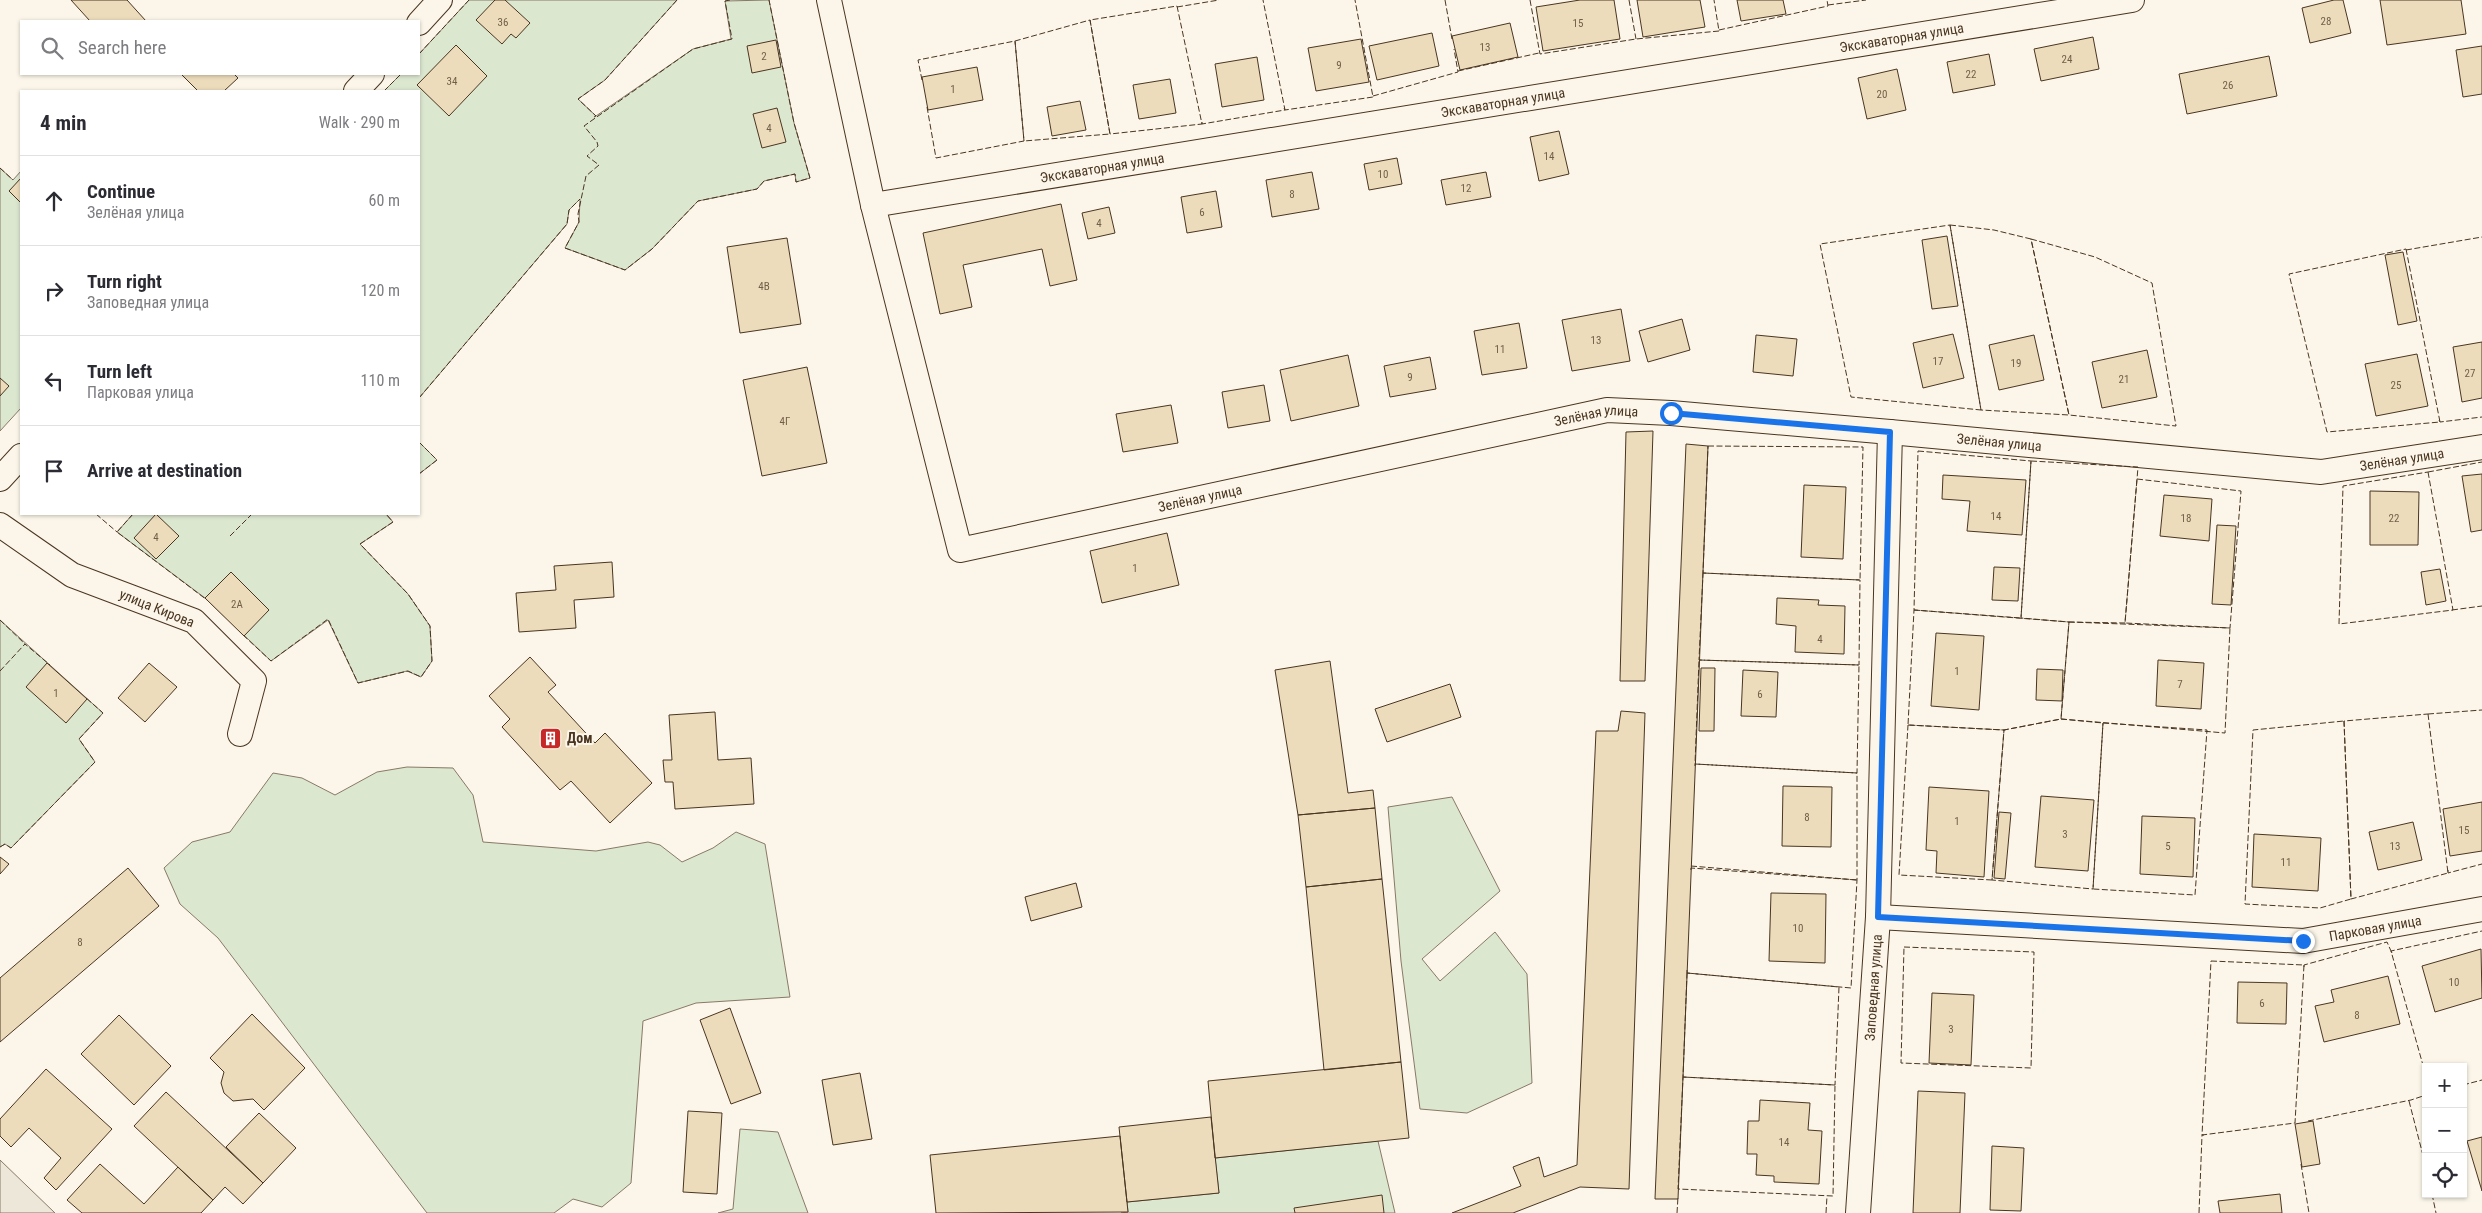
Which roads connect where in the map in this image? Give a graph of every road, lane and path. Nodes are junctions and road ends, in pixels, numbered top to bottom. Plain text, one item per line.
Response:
1 (440, 0) edge
2 (829, 0) edge
3 (2132, 0) edge
4 (420, 22) edge
5 (371, 75) edge
6 (357, 90) edge
7 (873, 205) junction
8 (1890, 432) junction
9 (2482, 447) edge
10 (20, 457) edge
11 (0, 479) edge
12 (0, 525) edge
13 (240, 734) dead end
14 (2482, 909) edge
15 (1878, 917) junction
16 (1858, 1213) edge

1 - 4 street
2 - 7 street
3 - 7 street, Экскаваторная улица
5 - 6 street
7 - 8 street, Зелёная улица
8 - 9 street, Зелёная улица
8 - 15 street, Заповедная улица
10 - 11 street
12 - 13 street, улица Кирова
14 - 15 street, Парковая улица
15 - 16 street, Заповедная улица

